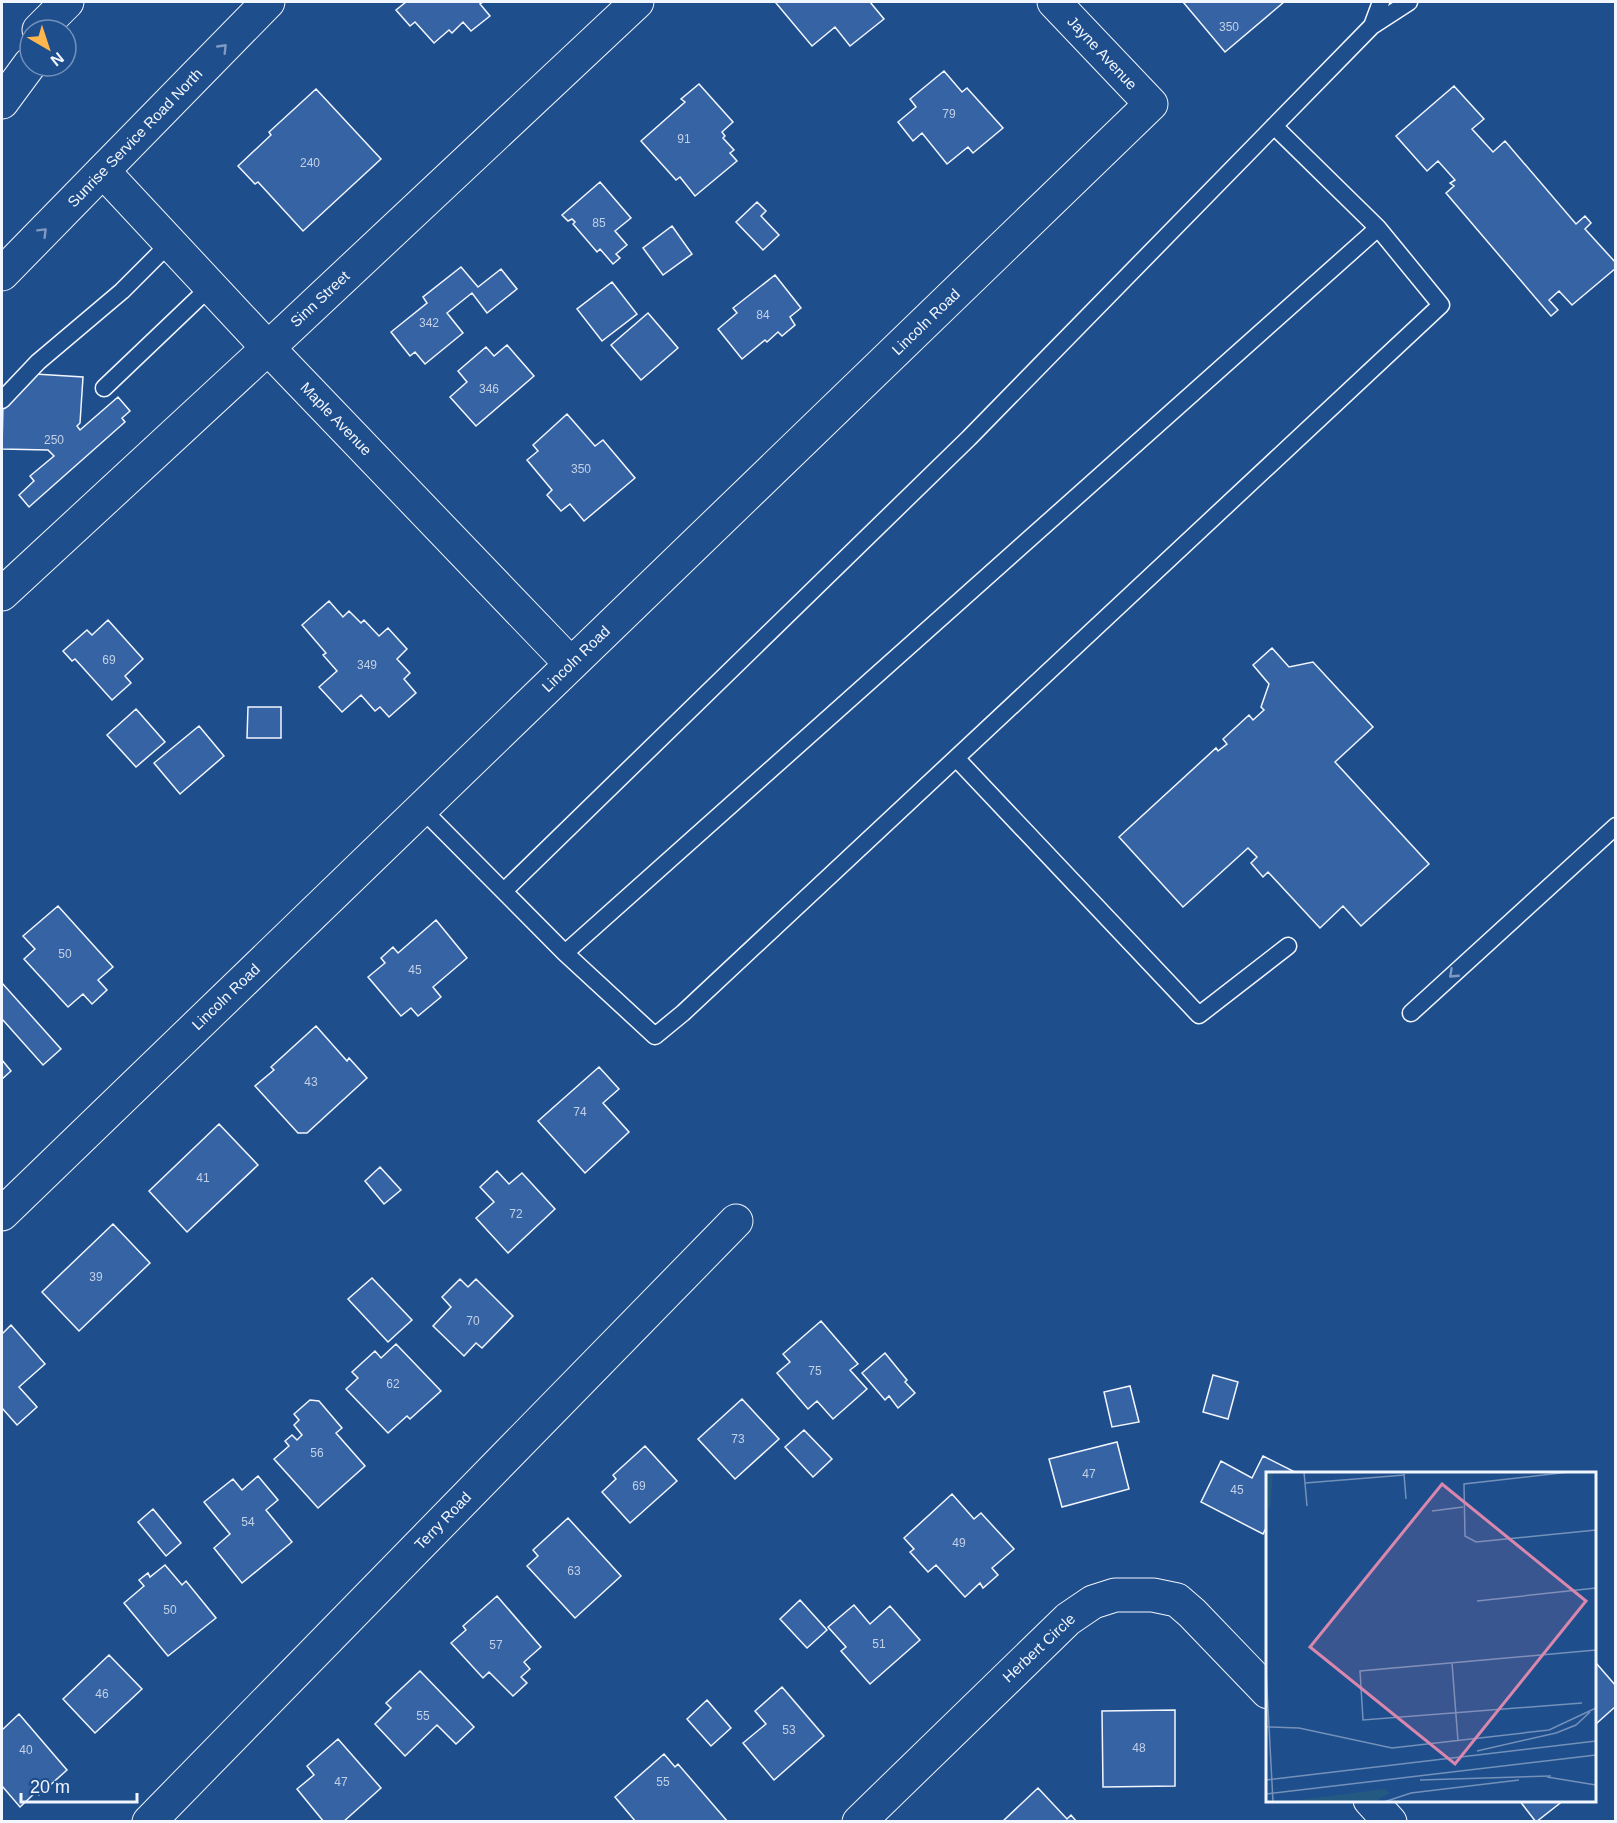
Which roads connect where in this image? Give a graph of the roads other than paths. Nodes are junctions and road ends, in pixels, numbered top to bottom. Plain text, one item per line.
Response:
1 (67, 2) edge
2 (77, 2) edge
3 (268, 2) edge
4 (637, 2) edge
5 (1054, 2) edge
6 (1381, 2) edge
7 (1409, 2) edge
8 (51, 18) edge
9 (65, 18) edge
10 (1372, 26) junction
11 (18, 52) edge
12 (2, 69) edge
13 (20, 78) edge
14 (2, 102) edge
15 (1151, 104) joint
16 (1274, 126) junction
17 (103, 171) junction
18 (1378, 228) junction
19 (171, 242) junction
20 (2, 274) edge
21 (211, 285) junction
22 (268, 348) junction
23 (104, 388) dead end
24 (2, 400) edge
25 (2, 594) edge
26 (571, 664) junction
27 (956, 758) junction
28 (421, 808) junction
29 (1616, 826) edge
30 (504, 891) junction
31 (1288, 946) dead end
32 (565, 953) junction
33 (1411, 1013) dead end
34 (2, 1214) edge
35 (736, 1221) dead end
36 (1266, 1690) edge
37 (1372, 1802) edge
38 (149, 1821) edge
39 (859, 1821) edge
40 (1390, 1821) edge

1 - 8 main road
2 - 9 main road
17 -> 3 main road, Sunrise Service Road North
4 - 22 main road, Sinn Street
5 - 15 main road, Jayne Avenue
6 - 10 lane
7 - 10 lane
10 - 16 lane
11 - 12 main road
13 - 14 main road
15 - 26 main road, Lincoln Road
16 - 18 lane
16 - 30 lane
17 - 19 main road, Maple Avenue
20 -> 17 main road, Sunrise Service Road North
18 - 27 lane
18 - 32 lane
19 - 21 main road, Maple Avenue
19 - 24 lane
21 - 22 main road, Maple Avenue
21 - 23 lane
22 - 25 main road, Sinn Street
22 - 26 main road, Maple Avenue
26 - 28 main road, Lincoln Road
27 - 31 lane
27 - 32 lane
28 - 30 lane
28 - 34 main road, Lincoln Road
29 -> 33 lane
30 - 32 lane
35 - 38 main road, Terry Road
36 - 39 main road, Herbert Circle
37 - 40 main road

